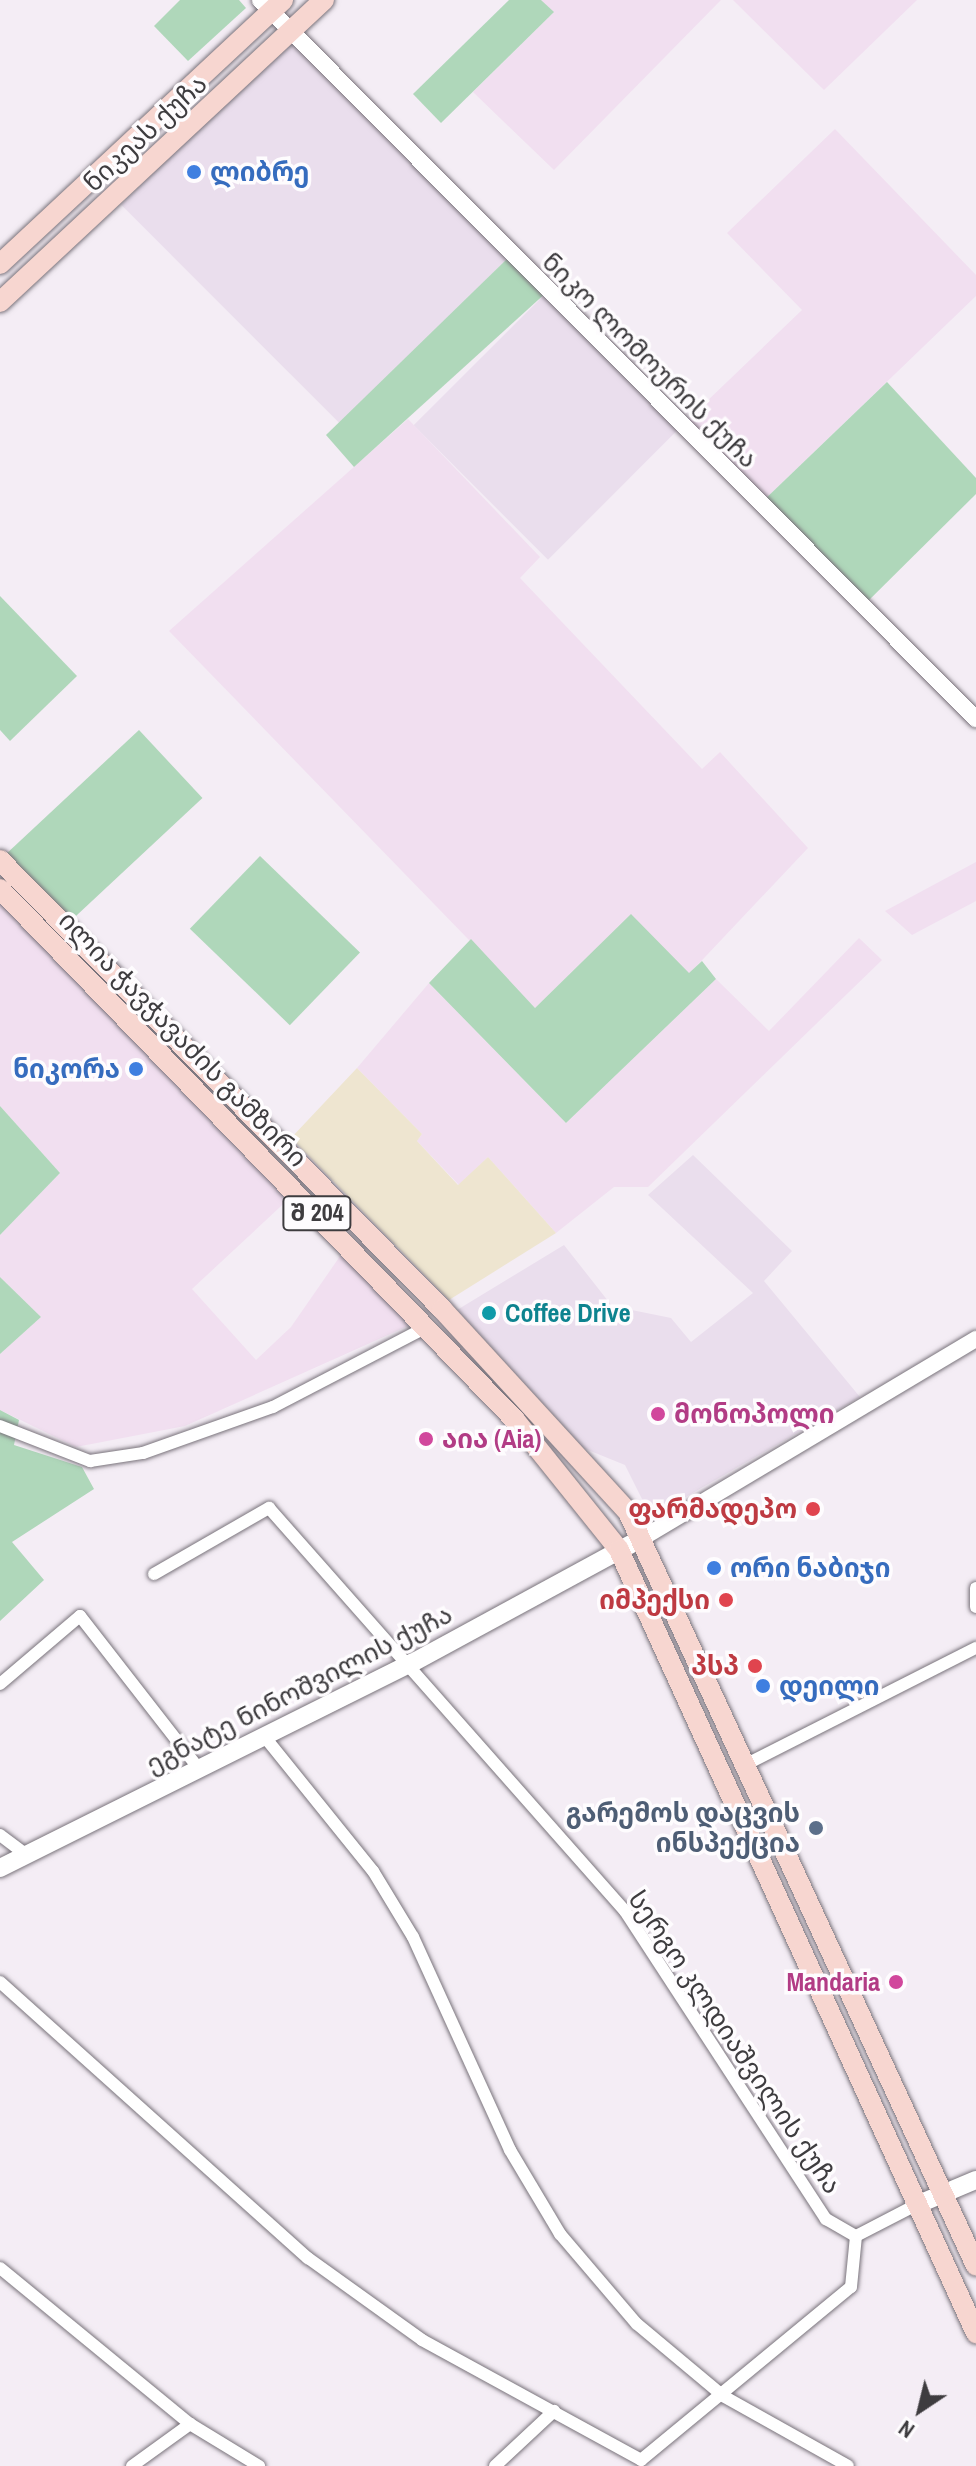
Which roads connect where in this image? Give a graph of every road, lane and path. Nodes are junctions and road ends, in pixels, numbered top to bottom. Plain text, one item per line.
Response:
1 (324, 0) edge
2 (271, 4) edge
3 (293, 33) junction
4 (0, 264) edge
5 (0, 302) edge
6 (976, 719) edge
7 (0, 860) edge
8 (0, 889) edge
9 (427, 1327) junction
10 (976, 1339) edge
11 (0, 1426) edge
12 (644, 1537) junction
13 (619, 1550) junction
14 (154, 1574) dead end
15 (976, 1588) edge
16 (976, 1607) edge
17 (976, 1648) edge
18 (412, 1663) junction
19 (0, 1684) edge
20 (264, 1736) junction
21 (747, 1764) junction
22 (199, 1769) junction
23 (0, 1835) edge
24 (25, 1854) junction
25 (0, 1868) edge
26 (0, 1982) edge
27 (976, 2180) edge
28 (944, 2194) junction
29 (914, 2206) junction
30 (856, 2236) junction
31 (976, 2266) edge
32 (0, 2268) edge
33 (976, 2333) edge
34 (723, 2396) junction
35 (554, 2411) junction
36 (190, 2424) junction
37 (132, 2466) edge
38 (259, 2466) edge
39 (495, 2466) edge
40 (848, 2466) edge

1 - 3 main road, ნიკეას ქუჩა
2 - 3 street, ნიკო ლომოურის ქუჩა
2 - 4 main road, ნიკეას ქუჩა
3 - 5 main road, ნიკეას ქუჩა
3 - 6 street, ნიკო ლომოურის ქუჩა
7 - 12 main road, ილია ჭავჭავაძის გამზირი / შ 204
8 - 9 main road, ილია ჭავჭავაძის გამზირი / შ 204
9 - 11 street
9 - 13 main road, ილია ჭავჭავაძის გამზირი / შ 204
10 - 12 street
12 - 13 main road, ეგნატე ნინოშვილის ქუჩა
12 - 21 main road, ილია ჭავჭავაძის გამზირი / შ 204
13 - 18 main road, ეგნატე ნინოშვილის ქუჩა
13 - 29 main road, ილია ჭავჭავაძის გამზირი / შ 204
14 - 18 street, სერგო კლდიაშვილის ქუჩა
15 - 16 street
17 - 21 street
18 - 20 main road, ეგნატე ნინოშვილის ქუჩა
18 - 30 street, სერგო კლდიაშვილის ქუჩა
19 - 22 street
20 - 22 main road, ეგნატე ნინოშვილის ქუჩა
20 - 34 street
21 - 28 main road, ილია ჭავჭავაძის გამზირი / შ 204
22 - 24 main road, ეგნატე ნინოშვილის ქუჩა
23 - 24 street
24 - 25 main road, ეგნატე ნინოშვილის ქუჩა
26 - 35 street
27 - 28 main road
28 - 29 main road
28 - 31 main road, ილია ჭავჭავაძის გამზირი / შ 204
29 - 30 street
29 - 33 main road, ილია ჭავჭავაძის გამზირი / შ 204
30 - 34 street
32 - 36 street
34 - 35 street
34 - 40 street
35 - 39 street
36 - 37 street
36 - 38 street

